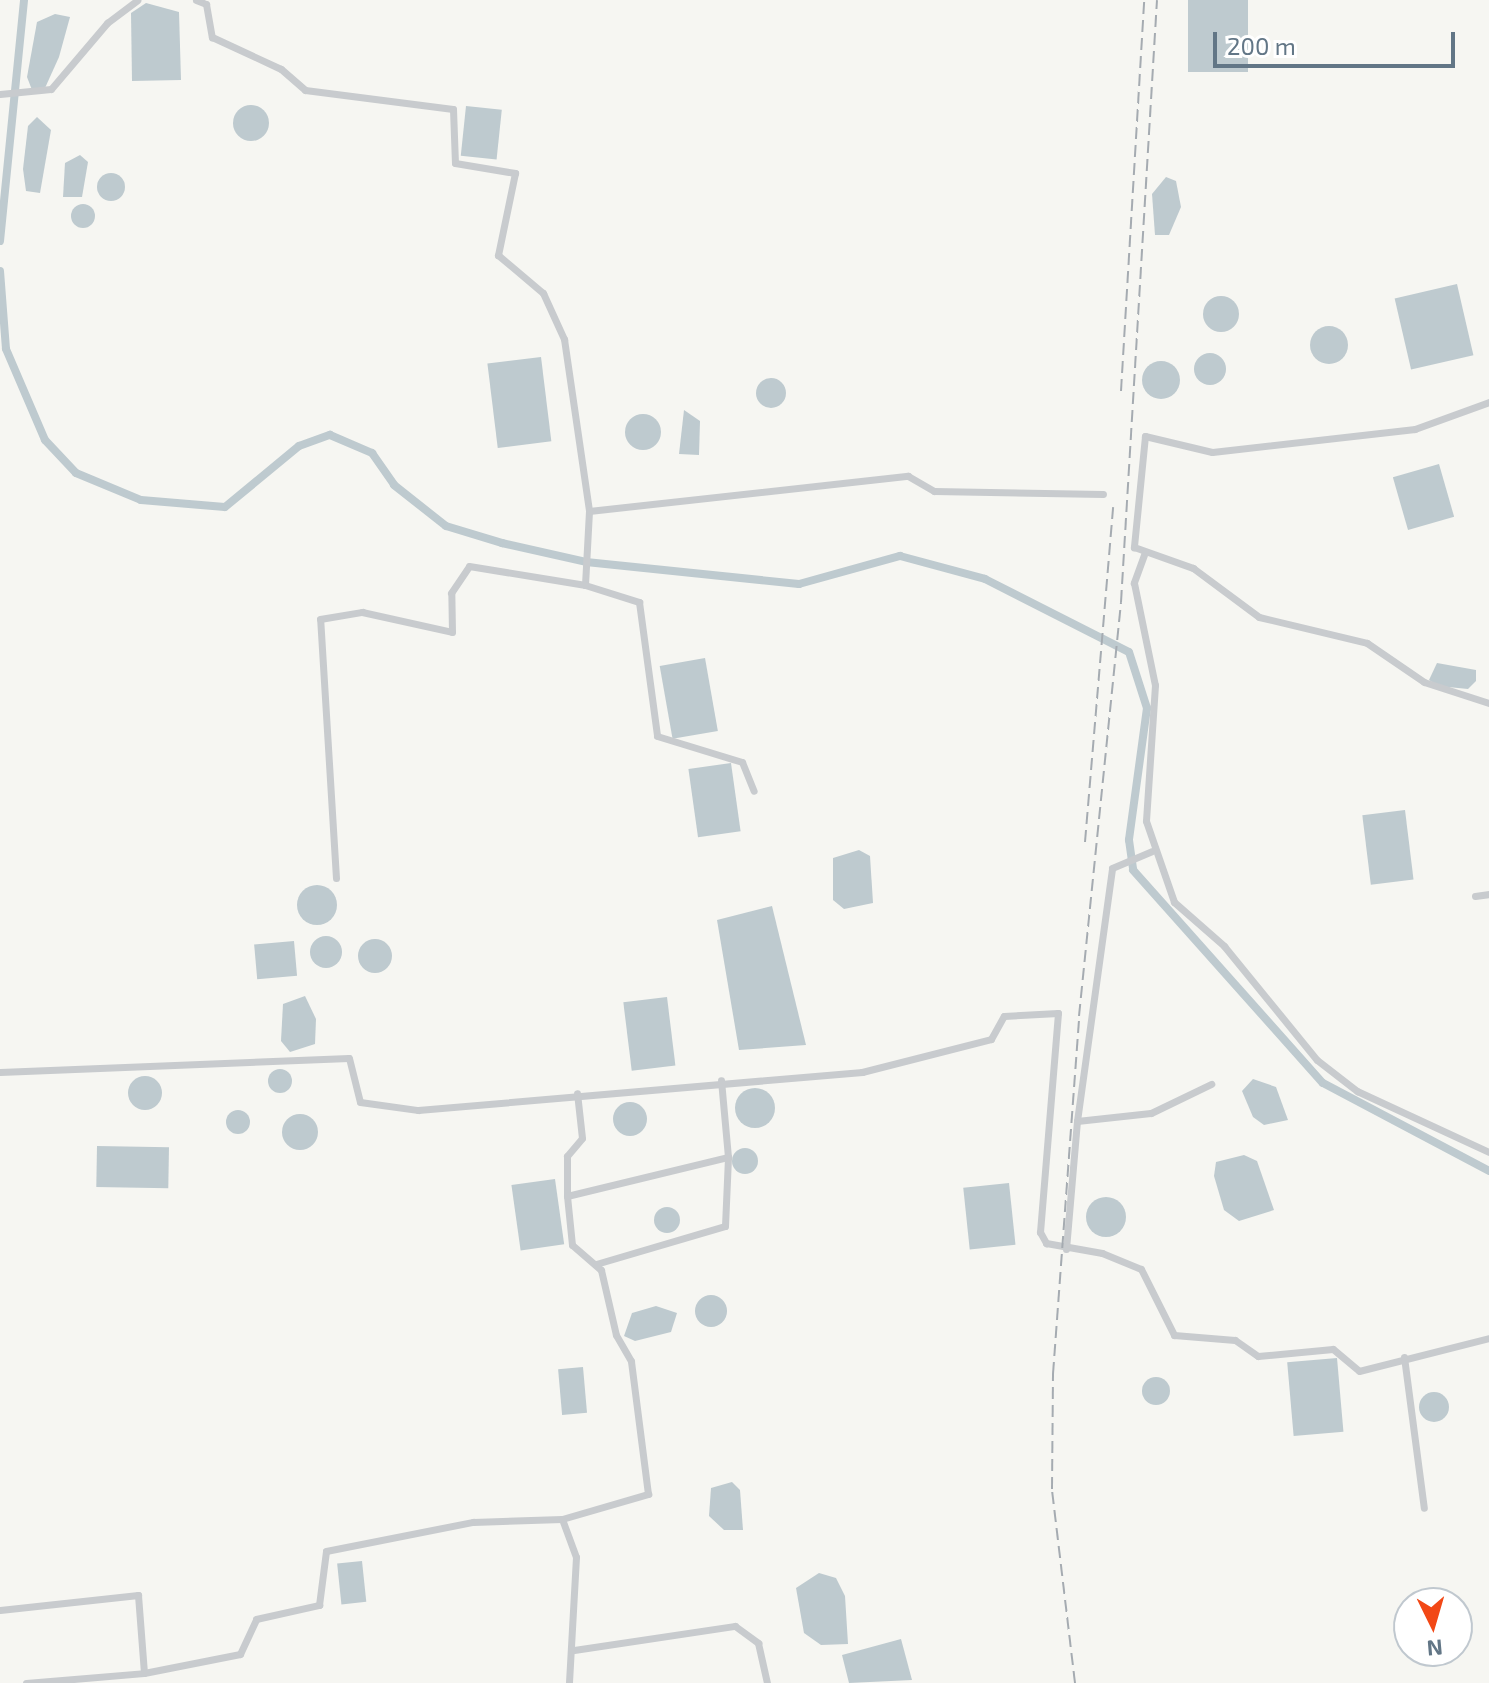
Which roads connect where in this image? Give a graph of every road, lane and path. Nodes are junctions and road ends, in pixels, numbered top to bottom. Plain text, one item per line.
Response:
1 (137, 0) edge
2 (196, 0) edge
3 (0, 94) edge
4 (1489, 402) edge
5 (1103, 494) dead end
6 (589, 511) junction
7 (1145, 552) junction
8 (586, 582) junction
9 (1489, 703) edge
10 (754, 791) dead end
11 (1152, 851) junction
12 (336, 878) dead end
13 (1489, 894) edge
14 (1475, 896) dead end
15 (0, 1072) edge
16 (721, 1080) junction
17 (1211, 1084) dead end
18 (577, 1093) junction
19 (1077, 1121) junction
20 (1489, 1152) edge
21 (728, 1157) junction
22 (567, 1196) junction
23 (1066, 1249) junction
24 (596, 1264) junction
25 (1489, 1338) edge
26 (1404, 1357) junction
27 (1424, 1508) dead end
28 (562, 1519) junction
29 (0, 1610) edge
30 (574, 1650) junction
31 (144, 1673) junction
32 (26, 1683) edge
33 (569, 1683) edge
34 (767, 1683) edge

1 - 3 street
2 - 6 street
4 - 7 street
5 - 6 street
6 - 8 street
7 - 9 street
7 - 11 street
8 - 10 street
8 - 12 street
11 - 19 street
11 - 20 street
13 - 14 street
15 - 18 street
16 - 18 street
16 - 21 street
16 - 23 street
17 - 19 street
18 - 22 street
19 - 23 street
21 - 22 street
21 - 24 street
22 - 24 street
23 - 26 street
24 - 28 street
25 - 26 street
26 - 27 street
28 - 30 street
28 - 31 street
29 - 31 street
30 - 33 street
30 - 34 street
31 - 32 street

